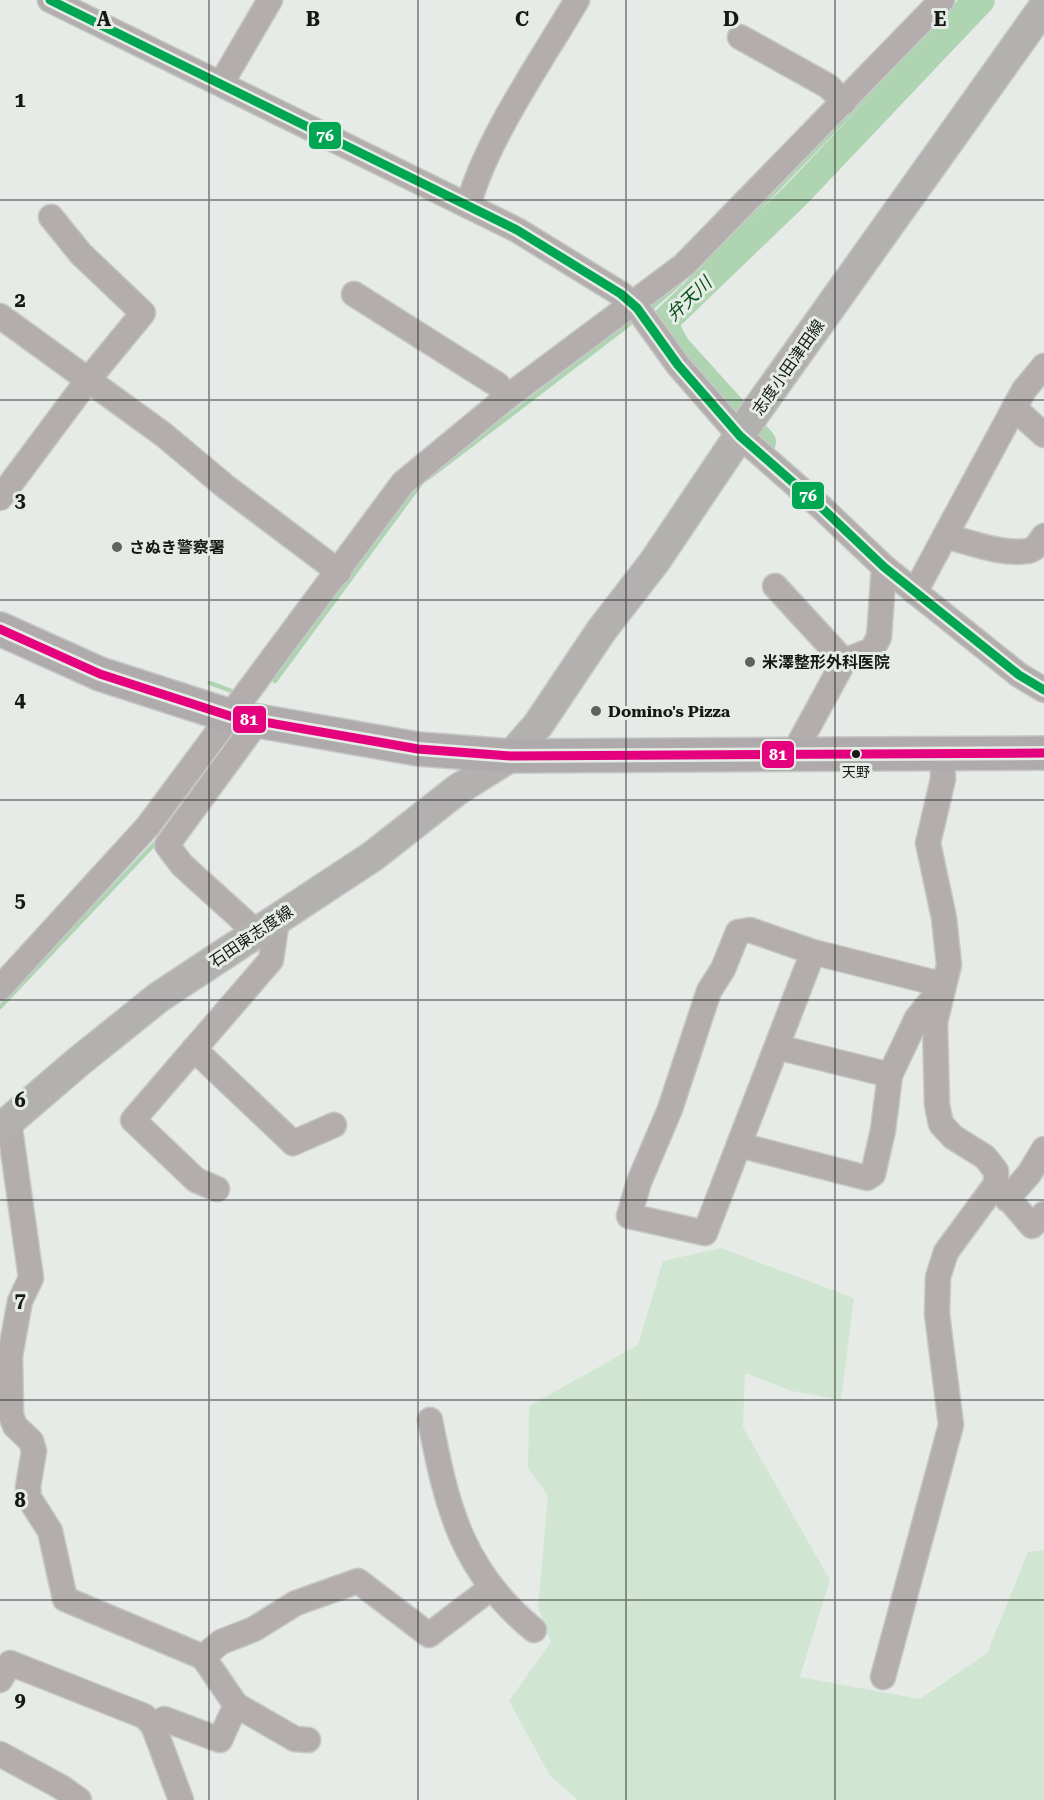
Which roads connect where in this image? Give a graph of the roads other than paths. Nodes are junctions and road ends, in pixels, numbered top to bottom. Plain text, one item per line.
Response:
1 (50, 0) edge
2 (270, 0) edge
3 (577, 0) edge
4 (942, 0) edge
5 (1044, 7) edge
6 (740, 37) dead end
7 (222, 82) junction
8 (844, 102) junction
9 (468, 206) junction
10 (51, 217) dead end
11 (354, 294) dead end
12 (633, 304) junction
13 (0, 316) edge
14 (1044, 366) edge
15 (88, 380) junction
16 (506, 398) junction
17 (1014, 408) junction
18 (1044, 435) edge
19 (740, 436) junction
20 (0, 498) edge
21 (945, 536) junction
22 (1044, 536) edge
23 (884, 567) junction
24 (339, 572) junction
25 (775, 586) dead end
26 (915, 592) junction
27 (0, 629) edge
28 (844, 661) junction
29 (1044, 690) edge
30 (243, 719) junction
31 (794, 753) junction
32 (942, 753) junction
33 (1044, 753) edge
34 (511, 756) junction
35 (267, 926) junction
36 (813, 952) junction
37 (944, 985) junction
38 (0, 988) edge
39 (777, 1047) junction
40 (194, 1049) junction
41 (890, 1076) junction
42 (334, 1125) dead end
43 (2, 1127) edge
44 (739, 1145) junction
45 (1044, 1149) edge
46 (218, 1189) dead end
47 (1002, 1191) junction
48 (1044, 1214) edge
49 (430, 1420) dead end
50 (490, 1587) junction
51 (534, 1630) dead end
52 (203, 1657) junction
53 (883, 1677) dead end
54 (0, 1680) edge
55 (236, 1706) junction
56 (153, 1725) junction
57 (308, 1740) dead end
58 (0, 1754) edge
59 (79, 1800) edge
60 (181, 1800) edge

1 - 7 street
2 - 7 street
3 - 9 street
4 - 8 street
5 - 19 main road, 志度小田津田線
6 - 8 street
7 - 9 street
8 - 12 street
9 - 12 street
10 - 15 street
11 - 16 street
12 - 16 street
12 - 19 street
13 - 15 street
14 - 17 street
15 - 20 street
15 - 24 street
16 - 24 street
17 - 18 street
17 - 21 street
19 - 23 street
19 - 34 main road, 志度小田津田線
21 - 22 street
21 - 26 street
23 - 26 street
23 - 28 street
24 - 30 street
25 - 28 street
26 - 29 street
27 - 30 highway
28 - 31 street
30 - 34 highway
30 - 35 street
30 - 38 street
31 - 32 highway
31 - 34 highway
32 - 33 highway
32 - 37 street
34 - 35 main road, 石田東志度線
35 - 40 street
35 - 43 main road, 石田東志度線
36 - 37 street
36 - 39 street
36 - 44 street
37 - 41 street
37 - 47 street
39 - 41 street
39 - 44 street
40 - 42 street
40 - 46 street
41 - 44 street
43 - 52 street
45 - 47 street
47 - 48 street
47 - 53 street
49 - 50 street
50 - 51 street
50 - 52 street
52 - 55 street
54 - 56 street
55 - 56 street
55 - 57 street
56 - 60 street
58 - 59 street

